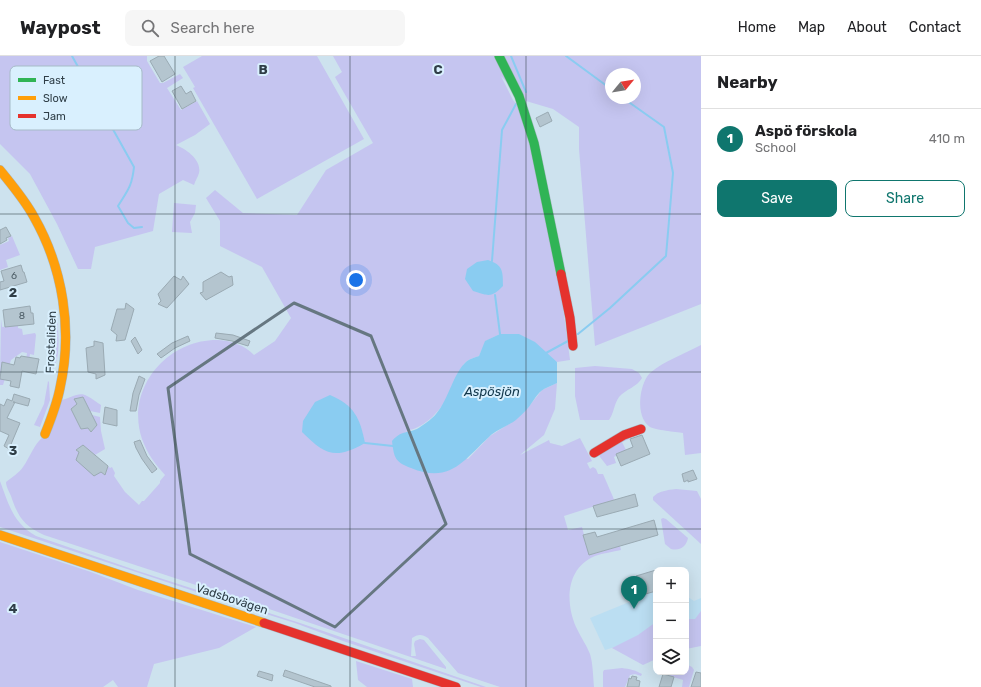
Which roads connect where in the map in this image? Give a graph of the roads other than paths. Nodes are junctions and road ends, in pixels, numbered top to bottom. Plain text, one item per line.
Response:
1 (499, 56) edge
2 (0, 170) edge
3 (572, 346) dead end
4 (641, 429) dead end
5 (45, 434) dead end
6 (594, 453) dead end
7 (0, 535) edge
8 (456, 687) edge

1 - 3 street
2 - 5 street, Frostaliden
4 - 6 street
7 - 8 street, Vadsbovägen

